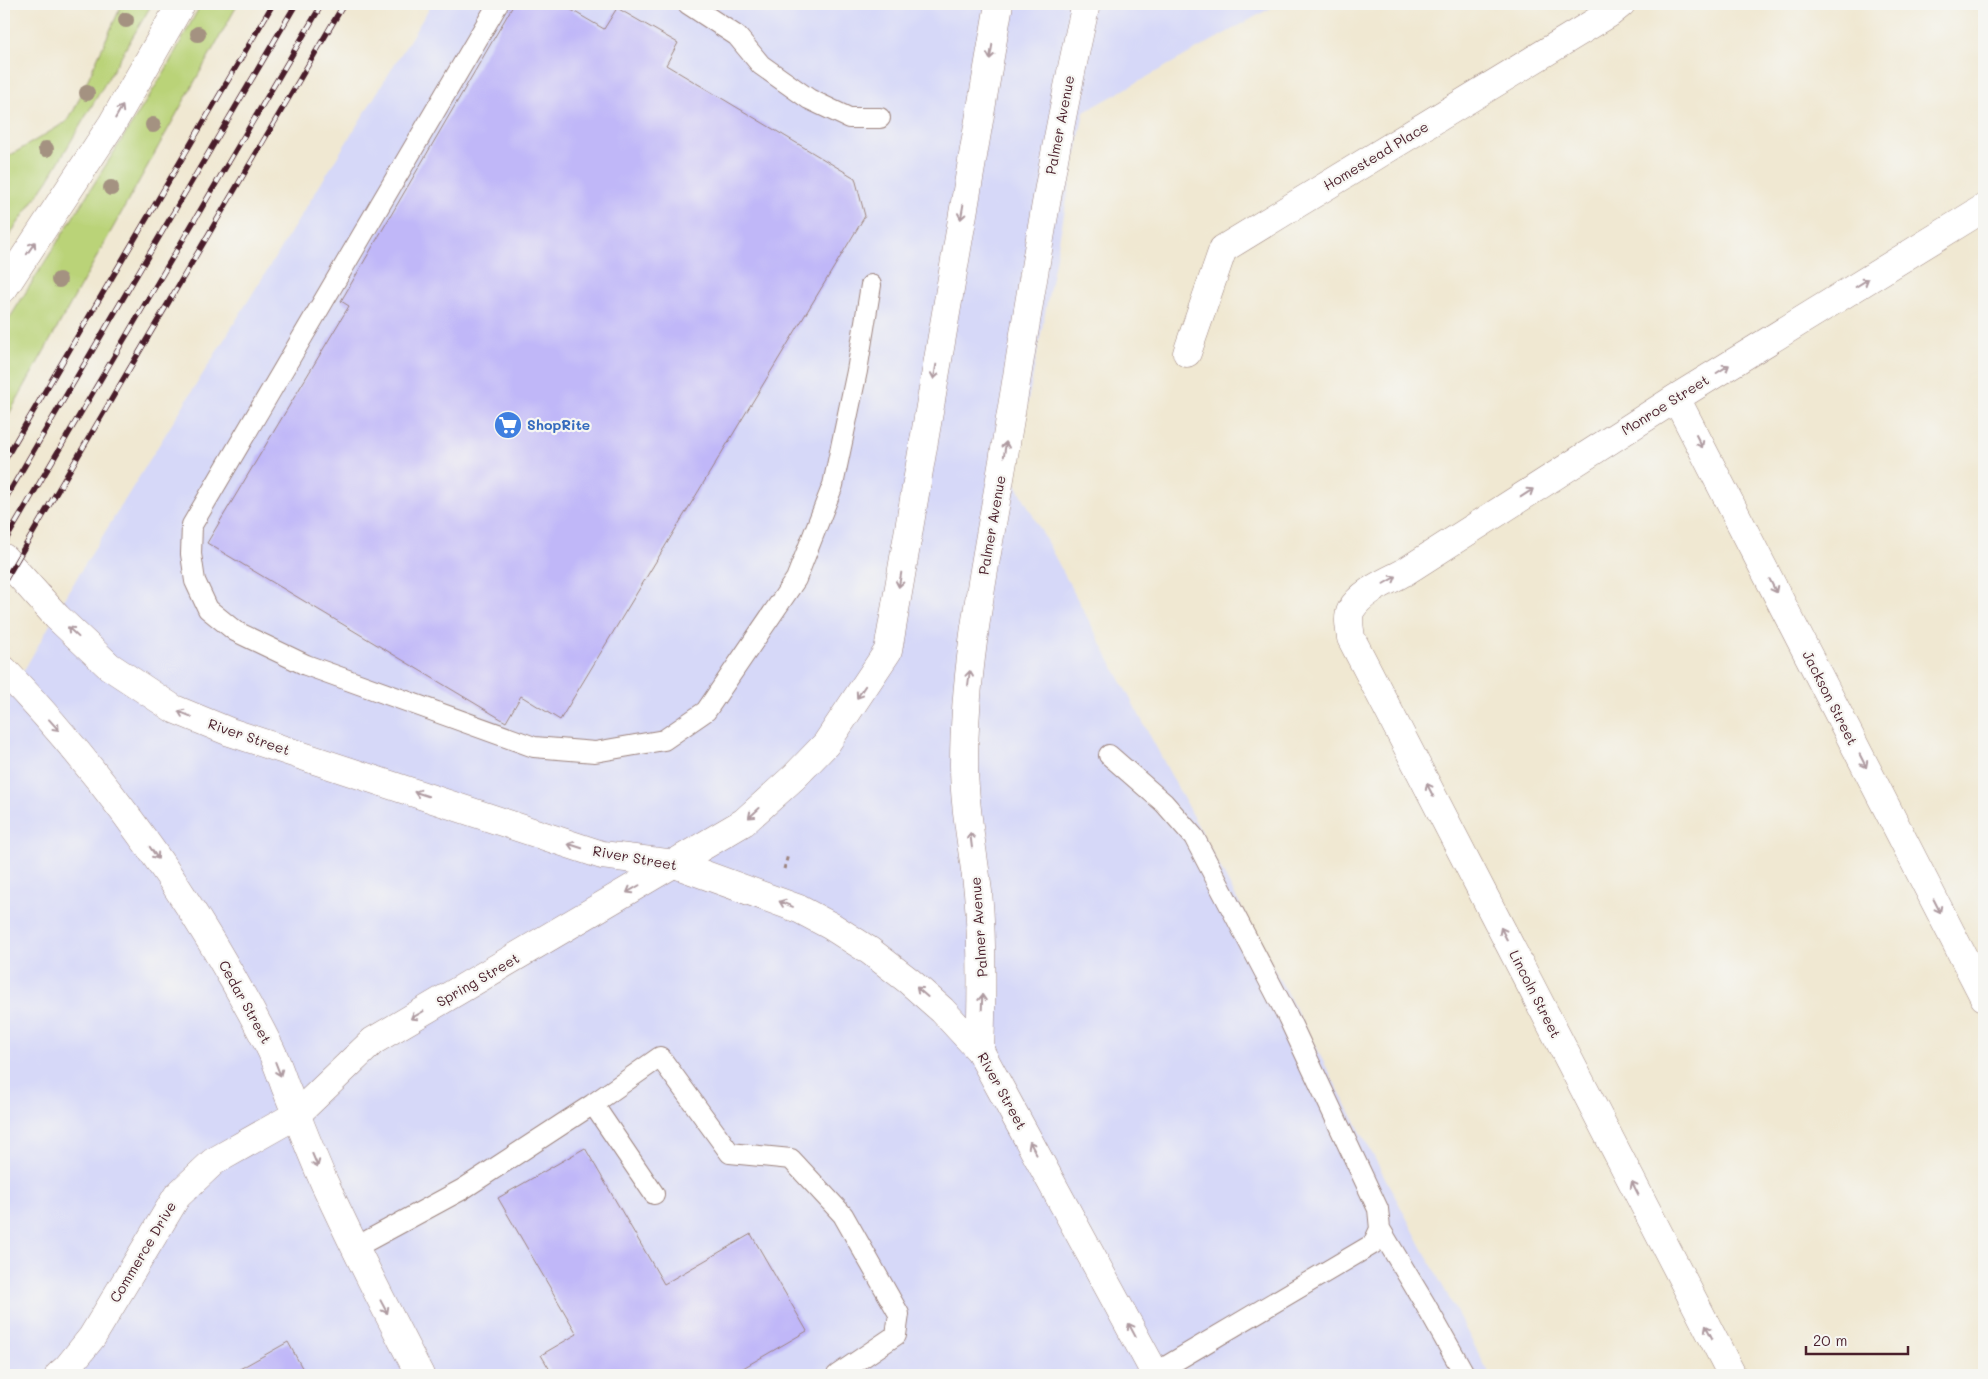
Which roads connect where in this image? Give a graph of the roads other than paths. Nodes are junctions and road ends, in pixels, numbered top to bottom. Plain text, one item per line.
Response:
1 (182, 4) edge
2 (498, 4) edge
3 (688, 4) edge
4 (999, 4) edge
5 (1086, 4) edge
6 (1622, 4) edge
7 (880, 118) dead end
8 (1984, 208) edge
9 (871, 285) dead end
10 (4, 288) edge
11 (1187, 353) dead end
12 (1676, 398) junction
13 (4, 558) edge
14 (1352, 610) joint
15 (4, 670) edge
16 (1109, 754) dead end
17 (675, 864) junction
18 (1984, 997) edge
19 (980, 1051) junction
20 (593, 1104) junction
21 (296, 1115) junction
22 (654, 1194) dead end
23 (1380, 1229) junction
24 (356, 1247) junction
25 (1154, 1374) edge
26 (59, 1375) edge
27 (420, 1375) edge
28 (837, 1375) edge
29 (1465, 1375) edge
30 (1732, 1375) edge

10 -> 1 main road
2 - 9 lane
3 - 7 lane
4 -> 17 main road
19 -> 5 main road, Palmer Avenue
6 - 11 main road, Homestead Place
12 -> 8 main road, Monroe Street
14 -> 12 main road, Monroe Street
12 -> 18 main road, Jackson Street
17 -> 13 main road, River Street
30 -> 14 main road, Lincoln Street
15 -> 21 main road, Cedar Street
16 - 23 lane
19 -> 17 main road, River Street
17 -> 21 main road, Spring Street
25 -> 19 main road, River Street
20 - 22 lane
20 - 24 lane
20 - 28 lane
21 -> 24 main road, Cedar Street
21 - 26 main road, Commerce Drive
23 - 25 lane
23 - 29 lane
24 -> 27 main road, Cedar Street

